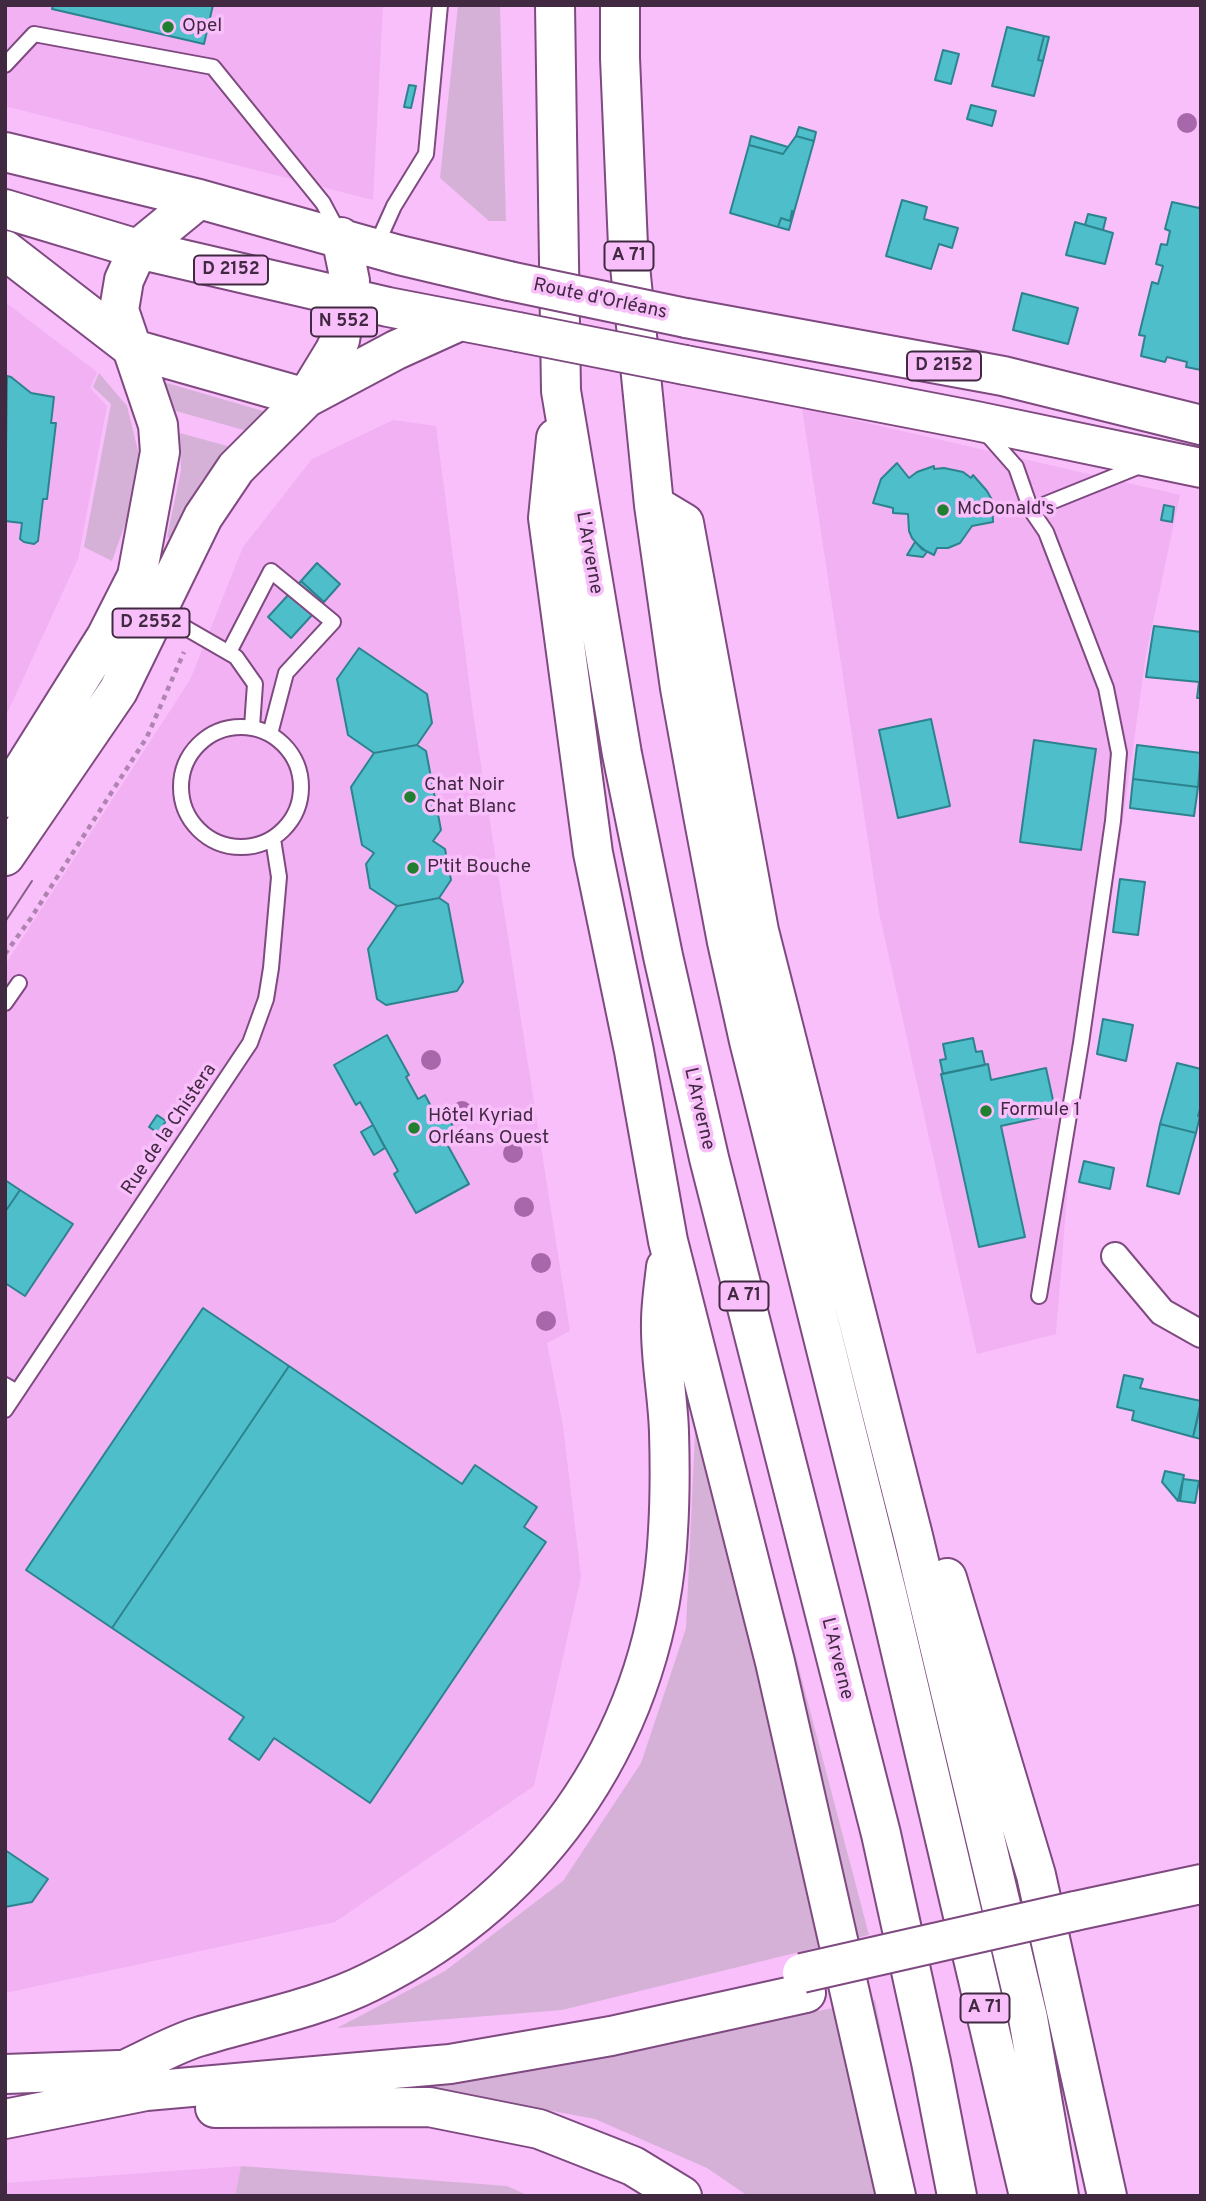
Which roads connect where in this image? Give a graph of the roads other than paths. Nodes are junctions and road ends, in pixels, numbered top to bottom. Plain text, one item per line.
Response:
1 (440, 5) edge
2 (555, 5) edge
3 (620, 5) edge
4 (5, 65) edge
5 (5, 152) edge
6 (199, 199) junction
7 (5, 209) edge
8 (358, 242) junction
9 (138, 249) junction
10 (5, 250) edge
11 (349, 297) junction
12 (460, 321) junction
13 (133, 349) junction
14 (561, 391) junction
15 (306, 398) junction
16 (976, 421) junction
17 (1201, 425) edge
18 (1158, 458) junction
19 (1201, 468) edge
20 (654, 505) junction
21 (1031, 510) junction
22 (156, 611) junction
23 (229, 652) junction
24 (252, 727) junction
25 (270, 734) junction
26 (5, 798) edge
27 (273, 839) junction
28 (5, 856) edge
29 (19, 983) dead end
30 (5, 1003) edge
31 (668, 1241) junction
32 (1115, 1256) dead end
33 (1039, 1296) dead end
34 (1201, 1334) edge
35 (11, 1388) edge
36 (5, 1410) edge
37 (912, 1536) junction
38 (1201, 1884) edge
39 (1201, 1904) edge
40 (1077, 1921) junction
41 (5, 2074) edge
42 (134, 2081) junction
43 (5, 2119) edge
44 (682, 2196) edge
45 (896, 2196) edge
46 (957, 2196) edge
47 (1028, 2196) edge
48 (1059, 2196) edge
49 (1107, 2196) edge

1 - 8 lane
2 - 14 main road, L'Arverne / A 71
3 - 20 main road, A 71
4 - 8 lane
5 - 6 main road, Route d'Orléans / D 2152
6 - 8 main road, Route d'Orléans / D 2152
6 - 9 main road
7 - 9 main road, D 2152
8 - 11 main road, N 552
8 - 17 main road, Route d'Orléans / D 2152, bridge
9 - 11 main road, D 2152
9 - 13 main road
10 - 13 main road
11 - 12 main road, D 2152
11 - 15 main road, N 552
12 - 15 main road
12 - 16 main road, D 2152, bridge
13 - 15 main road
13 - 26 main road, D 2552
14 - 31 main road
14 - 46 main road, L'Arverne / A 71
15 - 22 main road, D 2552
16 - 18 main road, D 2152
16 - 21 lane
18 - 19 main road, D 2152
18 - 21 lane
20 - 37 main road
20 - 47 main road, A 71
21 - 33 lane
22 - 23 lane
22 - 28 main road, D 2552
23 - 24 lane
23 - 25 lane
24 - 25 lane
24 - 27 lane
25 - 27 lane
27 - 35 lane, Rue de la Chistera
29 - 30 lane
31 - 42 main road
31 - 45 main road
32 - 34 street
35 - 36 lane, Rue de la Chistera
37 - 48 main road
37 - 49 main road
38 - 40 main road
39 - 40 main road
40 - 42 main road
41 - 42 main road
42 - 43 main road
42 - 44 main road

